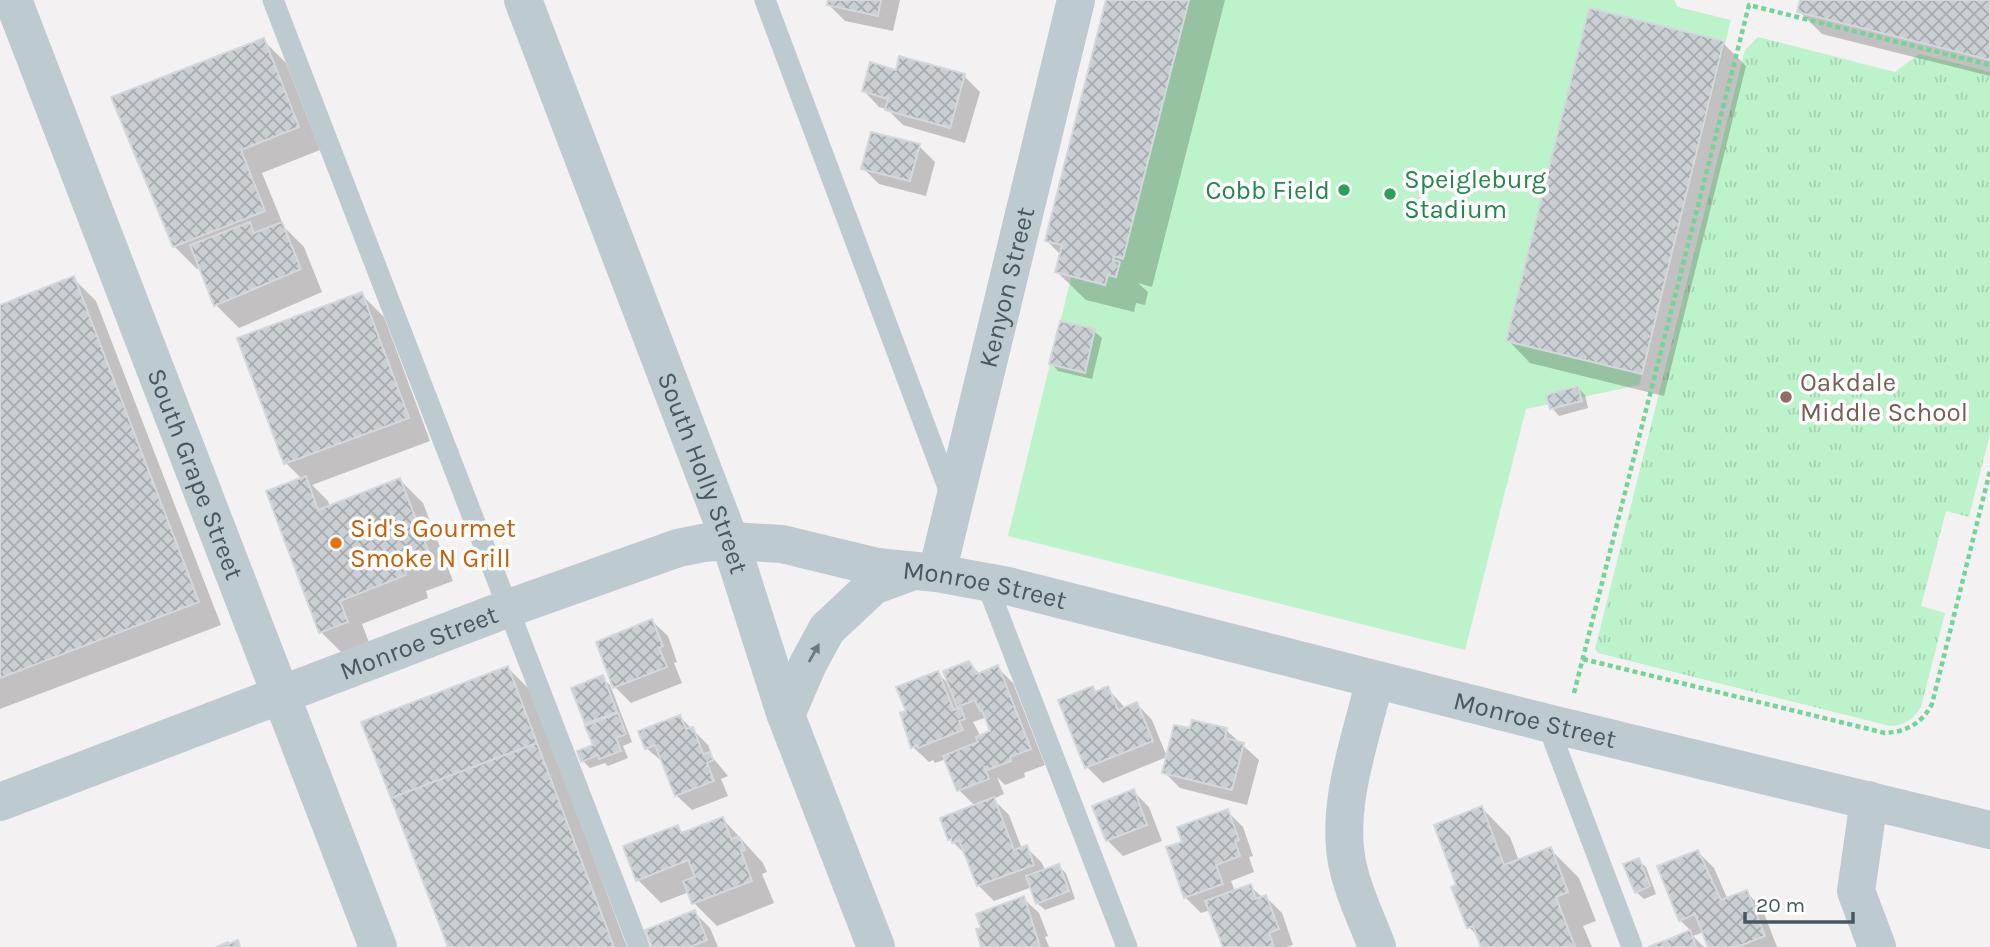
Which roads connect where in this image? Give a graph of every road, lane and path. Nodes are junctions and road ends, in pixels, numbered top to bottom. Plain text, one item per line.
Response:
1 (13, 0) edge
2 (273, 0) edge
3 (523, 0) edge
4 (765, 0) edge
5 (1076, 0) edge
6 (1747, 2) edge
7 (1990, 65) edge
8 (1990, 471) edge
9 (954, 503) junction
10 (730, 541) junction
11 (924, 573) junction
12 (986, 582) junction
13 (509, 608) junction
14 (1583, 659) junction
15 (1375, 680) junction
16 (280, 696) junction
17 (786, 715) junction
18 (1556, 725) junction
19 (1868, 800) junction
20 (0, 802) edge
21 (1990, 830) edge
22 (378, 947) edge
23 (639, 947) edge
24 (876, 947) edge
25 (1127, 947) edge
26 (1377, 947) edge
27 (1632, 947) edge
28 (1877, 947) edge

1 - 16 street, South Grape Street
2 - 13 lane
3 - 10 street, South Holly Street
4 - 9 lane
5 - 9 street, Kenyon Street
6 - 7 path
6 - 14 path
8 - 14 path
9 - 11 street, Kenyon Street
10 - 11 street, Monroe Street
10 - 13 street, Monroe Street
10 - 17 street, South Holly Street
11 - 12 street, Monroe Street
17 -> 11 street
12 - 15 street, Monroe Street
12 - 25 lane
13 - 16 street, Monroe Street
13 - 23 lane
14 - 18 path
15 - 18 street, Monroe Street
15 - 26 street
16 - 20 street, Monroe Street
16 - 22 street, South Grape Street
17 - 24 street, South Holly Street
18 - 19 street, Monroe Street
18 - 27 lane
19 - 21 street, Monroe Street
19 - 28 street

